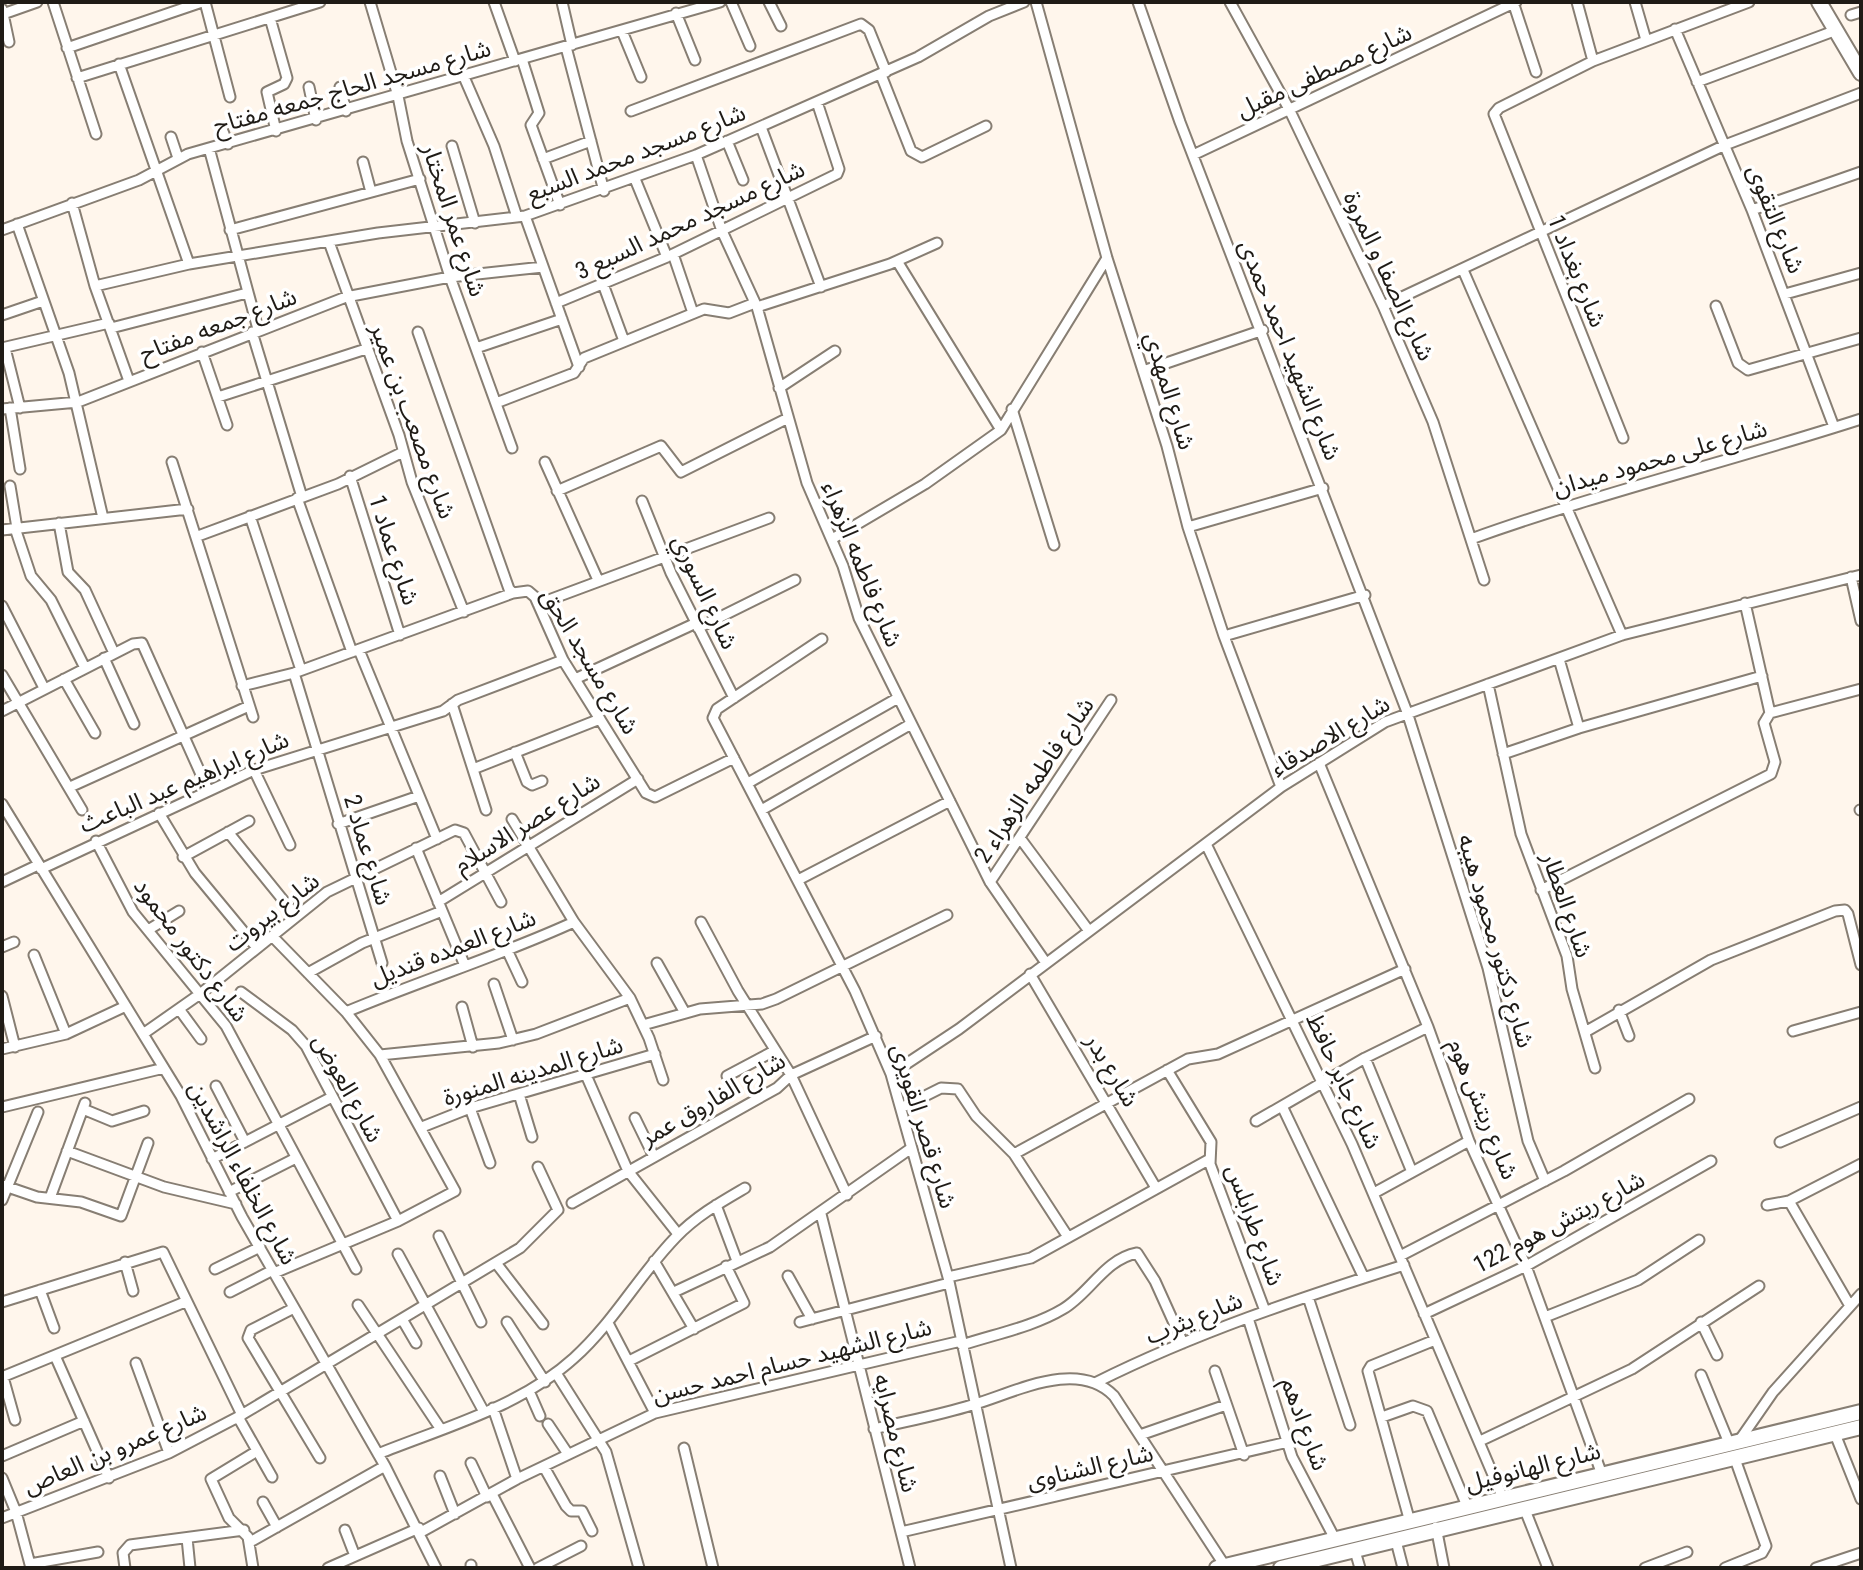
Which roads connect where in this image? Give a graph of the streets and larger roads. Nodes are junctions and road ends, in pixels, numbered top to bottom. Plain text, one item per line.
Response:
1 (37, 2) edge
2 (53, 2) edge
3 (204, 2) edge
4 (320, 2) edge
5 (370, 2) edge
6 (494, 2) edge
7 (562, 2) edge
8 (720, 2) edge
9 (731, 2) edge
10 (769, 2) edge
11 (1024, 2) edge
12 (1036, 2) edge
13 (1138, 2) edge
14 (1230, 2) edge
15 (1514, 2) edge
16 (1577, 2) edge
17 (1635, 2) edge
18 (1749, 2) edge
19 (1819, 2) edge
20 (167, 7) edge
21 (676, 13) junction
22 (3, 15) edge
23 (270, 18) junction
24 (781, 26) dead end
25 (1675, 29) junction
26 (622, 31) junction
27 (1834, 31) junction
28 (214, 35) junction
29 (1646, 40) junction
30 (9, 42) dead end
31 (569, 46) junction
32 (750, 46) dead end
33 (67, 48) junction
34 (518, 60) junction
35 (695, 60) dead end
36 (1593, 61) junction
37 (119, 64) junction
38 (1536, 72) dead end
39 (883, 73) junction
40 (1861, 73) edge
41 (464, 77) junction
42 (641, 77) dead end
43 (77, 78) junction
44 (1697, 82) junction
45 (309, 87) dead end
46 (340, 87) dead end
47 (1861, 93) edge
48 (398, 96) junction
49 (230, 97) dead end
50 (817, 102) junction
51 (1289, 109) junction
52 (346, 111) junction
53 (631, 111) dead end
54 (316, 120) junction
55 (986, 126) dead end
56 (761, 127) junction
57 (222, 129) dead end
58 (276, 131) junction
59 (96, 134) dead end
60 (171, 137) dead end
61 (591, 141) junction
62 (727, 141) junction
63 (228, 144) junction
64 (1725, 145) junction
65 (452, 146) dead end
66 (209, 148) junction
67 (696, 155) junction
68 (1193, 155) junction
69 (178, 158) junction
70 (543, 159) junction
71 (363, 162) dead end
72 (159, 170) junction
73 (1861, 172) edge
74 (420, 179) junction
75 (635, 179) junction
76 (743, 180) dead end
77 (604, 191) junction
78 (371, 192) junction
79 (787, 197) junction
80 (72, 203) junction
81 (560, 205) junction
82 (1752, 210) junction
83 (521, 217) junction
84 (475, 223) junction
85 (17, 224) junction
86 (436, 229) junction
87 (2, 230) edge
88 (230, 230) junction
89 (722, 231) junction
90 (1540, 232) junction
91 (329, 242) junction
92 (937, 243) dead end
93 (670, 256) junction
94 (237, 258) junction
95 (1107, 258) junction
96 (897, 261) junction
97 (189, 264) junction
98 (543, 267) junction
99 (1463, 270) junction
100 (1861, 273) edge
101 (450, 277) junction
102 (603, 284) junction
103 (95, 286) junction
104 (821, 287) junction
105 (247, 293) junction
106 (1785, 294) junction
107 (346, 297) junction
108 (43, 301) junction
109 (556, 303) junction
110 (756, 305) junction
111 (1383, 306) junction
112 (1716, 306) dead end
113 (693, 313) junction
114 (2, 315) edge
115 (562, 319) junction
116 (110, 326) junction
117 (1263, 330) junction
118 (255, 331) junction
119 (418, 332) dead end
120 (57, 335) junction
121 (1861, 338) edge
122 (624, 341) junction
123 (4, 348) edge
124 (476, 348) junction
125 (366, 349) junction
126 (835, 351) dead end
127 (202, 352) junction
128 (1808, 353) junction
129 (579, 367) junction
130 (1143, 371) junction
131 (129, 381) junction
132 (265, 381) junction
133 (779, 388) junction
134 (218, 397) junction
135 (78, 402) junction
136 (496, 403) junction
137 (11, 408) edge
138 (1012, 409) junction
139 (788, 418) junction
140 (1861, 419) edge
141 (227, 425) dead end
142 (1834, 427) junction
143 (1001, 430) junction
144 (1623, 438) dead end
145 (512, 448) dead end
146 (403, 452) junction
147 (172, 462) dead end
148 (545, 462) dead end
149 (20, 469) dead end
150 (350, 476) junction
151 (10, 486) dead end
152 (1323, 488) junction
153 (557, 491) junction
154 (299, 498) junction
155 (642, 501) dead end
156 (1564, 505) junction
157 (188, 509) junction
158 (250, 516) junction
159 (103, 518) junction
160 (769, 518) dead end
161 (59, 523) junction
162 (1188, 527) junction
163 (16, 528) junction
164 (2, 530) edge
165 (198, 536) junction
166 (832, 539) junction
167 (1471, 539) junction
168 (1054, 545) dead end
169 (665, 554) junction
170 (1856, 576) edge
171 (598, 580) junction
172 (795, 580) dead end
173 (1484, 580) dead end
174 (513, 593) junction
175 (1365, 595) junction
176 (1745, 603) junction
177 (538, 604) junction
178 (2, 606) edge
179 (464, 612) junction
180 (1861, 621) edge
181 (697, 626) junction
182 (400, 635) junction
183 (1622, 635) junction
184 (1224, 636) junction
185 (822, 639) dead end
186 (355, 651) junction
187 (109, 655) junction
188 (1559, 659) junction
189 (563, 660) junction
190 (85, 668) junction
191 (298, 672) junction
192 (2, 675) edge
193 (1762, 676) junction
194 (64, 679) junction
195 (575, 679) junction
196 (1488, 684) junction
197 (242, 686) junction
198 (44, 688) junction
199 (1861, 689) edge
200 (734, 698) junction
201 (898, 698) junction
202 (1111, 700) dead end
203 (18, 703) junction
204 (452, 704) junction
205 (249, 706) junction
206 (2, 711) edge
207 (1407, 712) junction
208 (1770, 713) junction
209 (253, 717) dead end
210 (600, 719) junction
211 (134, 724) dead end
212 (911, 724) junction
213 (392, 727) junction
214 (1579, 728) junction
215 (95, 733) dead end
216 (184, 736) junction
217 (314, 749) junction
218 (515, 752) junction
219 (1503, 754) junction
220 (734, 758) junction
221 (1319, 763) junction
222 (473, 769) junction
223 (254, 770) junction
224 (638, 779) junction
225 (542, 781) dead end
226 (748, 783) junction
227 (70, 787) junction
228 (1281, 787) junction
229 (208, 790) junction
230 (419, 796) junction
231 (950, 801) junction
232 (2, 804) edge
233 (763, 809) junction
234 (82, 810) dead end
235 (486, 810) dead end
236 (159, 813) junction
237 (512, 819) dead end
238 (249, 821) dead end
239 (338, 824) junction
240 (228, 832) junction
241 (1020, 838) junction
242 (437, 839) junction
243 (96, 841) junction
244 (1206, 844) junction
245 (290, 845) dead end
246 (529, 847) junction
247 (416, 848) junction
248 (183, 857) junction
249 (39, 867) junction
250 (485, 873) junction
251 (356, 876) junction
252 (798, 880) junction
253 (2, 882) edge
254 (990, 882) junction
255 (1541, 890) junction
256 (501, 902) dead end
257 (440, 907) junction
258 (179, 911) dead end
259 (947, 915) dead end
260 (296, 916) junction
261 (574, 922) junction
262 (701, 922) dead end
263 (148, 930) junction
264 (1089, 931) junction
265 (272, 936) junction
266 (375, 939) junction
267 (14, 942) dead end
268 (2, 947) edge
269 (257, 948) junction
270 (508, 952) junction
271 (34, 955) dead end
272 (382, 963) dead end
273 (657, 963) dead end
274 (1046, 963) junction
275 (1861, 965) edge
276 (465, 966) junction
277 (842, 966) junction
278 (1405, 969) junction
279 (308, 973) junction
280 (1030, 974) junction
281 (522, 982) dead end
282 (494, 984) dead end
283 (241, 992) dead end
284 (200, 994) junction
285 (2, 996) edge
286 (630, 998) junction
287 (126, 1006) junction
288 (749, 1006) junction
289 (462, 1007) dead end
290 (179, 1009) junction
291 (1619, 1010) junction
292 (346, 1012) junction
293 (1861, 1012) edge
294 (685, 1013) junction
295 (1292, 1019) junction
296 (643, 1025) junction
297 (1428, 1027) junction
298 (1793, 1031) dead end
299 (1585, 1032) junction
300 (66, 1034) junction
301 (143, 1034) junction
302 (876, 1036) junction
303 (1629, 1036) dead end
304 (201, 1039) dead end
305 (513, 1040) junction
306 (15, 1047) junction
307 (473, 1047) junction
308 (2, 1049) edge
309 (774, 1051) junction
310 (655, 1054) junction
311 (380, 1055) junction
312 (1365, 1058) junction
313 (164, 1068) junction
314 (1595, 1068) dead end
315 (1167, 1070) junction
316 (891, 1074) junction
317 (586, 1075) junction
318 (791, 1075) junction
319 (727, 1076) dead end
320 (663, 1080) dead end
321 (1322, 1082) junction
322 (216, 1086) dead end
323 (519, 1094) junction
324 (332, 1097) junction
325 (1689, 1099) dead end
326 (1109, 1102) junction
327 (1282, 1106) junction
328 (2, 1107) edge
329 (1861, 1107) edge
330 (470, 1108) junction
331 (901, 1108) junction
332 (144, 1111) dead end
333 (38, 1112) dead end
334 (635, 1118) dead end
335 (1256, 1121) dead end
336 (277, 1126) junction
337 (422, 1127) junction
338 (532, 1137) dead end
339 (1469, 1141) junction
340 (245, 1142) junction
341 (1780, 1142) dead end
342 (148, 1143) dead end
343 (910, 1149) junction
344 (67, 1151) junction
345 (1014, 1154) junction
346 (654, 1157) junction
347 (212, 1159) junction
348 (294, 1159) junction
349 (1210, 1159) junction
350 (1711, 1161) dead end
351 (490, 1163) dead end
352 (1861, 1164) edge
353 (538, 1167) dead end
354 (628, 1171) junction
355 (1412, 1172) junction
356 (136, 1177) junction
357 (1545, 1181) junction
358 (5, 1186) edge
359 (745, 1188) dead end
360 (1156, 1188) junction
361 (229, 1192) junction
362 (1374, 1193) junction
363 (847, 1195) junction
364 (50, 1198) junction
365 (2, 1200) edge
366 (1789, 1201) junction
367 (572, 1203) dead end
368 (236, 1204) junction
369 (716, 1205) junction
370 (1501, 1205) junction
371 (1767, 1205) dead end
372 (821, 1214) junction
373 (398, 1221) junction
374 (678, 1234) junction
375 (439, 1236) dead end
376 (1068, 1237) junction
377 (1699, 1240) dead end
378 (343, 1246) junction
379 (260, 1247) junction
380 (398, 1254) dead end
381 (1402, 1260) junction
382 (654, 1261) junction
383 (737, 1261) junction
384 (125, 1262) junction
385 (496, 1263) junction
386 (726, 1266) junction
387 (1526, 1266) junction
388 (215, 1269) dead end
389 (356, 1269) dead end
390 (273, 1272) junction
391 (788, 1276) dead end
392 (1364, 1278) junction
393 (948, 1280) junction
394 (461, 1281) junction
395 (1759, 1286) dead end
396 (40, 1290) junction
397 (133, 1291) dead end
398 (230, 1292) dead end
399 (674, 1292) junction
400 (1861, 1294) edge
401 (1308, 1297) junction
402 (2, 1302) edge
403 (185, 1302) junction
404 (426, 1304) junction
405 (358, 1305) dead end
406 (1850, 1306) junction
407 (294, 1308) junction
408 (847, 1310) junction
409 (1265, 1311) junction
410 (1424, 1314) junction
411 (1545, 1317) junction
412 (1248, 1318) junction
413 (402, 1319) junction
414 (812, 1319) junction
415 (481, 1322) dead end
416 (507, 1322) dead end
417 (800, 1322) dead end
418 (1701, 1322) junction
419 (608, 1323) junction
420 (543, 1324) dead end
421 (54, 1328) dead end
422 (694, 1329) junction
423 (378, 1334) junction
424 (1435, 1340) junction
425 (416, 1343) dead end
426 (961, 1343) junction
427 (1183, 1343) junction
428 (1717, 1355) dead end
429 (56, 1358) junction
430 (629, 1361) junction
431 (136, 1363) dead end
432 (859, 1365) junction
433 (326, 1366) junction
434 (1215, 1371) dead end
435 (556, 1373) junction
436 (1701, 1375) dead end
437 (2, 1377) edge
438 (545, 1382) junction
439 (1097, 1382) junction
440 (529, 1391) junction
441 (281, 1393) junction
442 (1573, 1398) junction
443 (974, 1405) junction
444 (1226, 1405) junction
445 (489, 1410) junction
446 (1861, 1412) edge
447 (655, 1413) junction
448 (240, 1416) junction
449 (540, 1416) dead end
450 (1382, 1417) junction
451 (15, 1420) dead end
452 (84, 1421) junction
453 (548, 1424) dead end
454 (1350, 1425) dead end
455 (1861, 1427) edge
456 (440, 1428) junction
457 (874, 1429) junction
458 (1835, 1434) junction
459 (1140, 1435) junction
460 (599, 1438) junction
461 (1480, 1441) junction
462 (1288, 1442) junction
463 (1734, 1442) junction
464 (684, 1448) dead end
465 (257, 1451) junction
466 (169, 1453) junction
467 (378, 1454) junction
468 (568, 1454) junction
469 (1244, 1455) junction
470 (2, 1456) edge
471 (320, 1458) dead end
472 (1735, 1459) junction
473 (471, 1463) dead end
474 (385, 1466) junction
475 (544, 1467) junction
476 (1163, 1470) junction
477 (1601, 1472) junction
478 (440, 1476) dead end
479 (272, 1477) dead end
480 (2, 1478) edge
481 (109, 1478) junction
482 (517, 1479) junction
483 (489, 1495) junction
484 (1502, 1496) junction
485 (1861, 1499) edge
486 (263, 1502) dead end
487 (1467, 1506) junction
488 (997, 1509) junction
489 (1525, 1510) junction
490 (16, 1512) junction
491 (455, 1514) junction
492 (2, 1518) edge
493 (1410, 1522) junction
494 (1435, 1523) junction
495 (277, 1527) junction
496 (244, 1530) junction
497 (345, 1530) dead end
498 (420, 1530) junction
499 (592, 1531) dead end
500 (901, 1532) junction
501 (187, 1538) junction
502 (1335, 1539) junction
503 (1396, 1541) junction
504 (250, 1542) junction
505 (581, 1546) dead end
506 (1355, 1551) junction
507 (98, 1552) dead end
508 (1687, 1552) dead end
509 (1861, 1553) edge
510 (355, 1556) junction
511 (31, 1566) edge
512 (1301, 1566) edge
513 (1221, 1567) edge
514 (125, 1568) edge
515 (190, 1568) edge
516 (253, 1568) edge
517 (328, 1568) edge
518 (436, 1568) edge
519 (530, 1568) edge
520 (538, 1568) edge
521 (639, 1568) edge
522 (713, 1568) edge
523 (910, 1568) edge
524 (1011, 1568) edge
525 (1281, 1568) edge
526 (1360, 1568) edge
527 (1403, 1568) edge
528 (1444, 1568) edge
529 (1548, 1568) edge
530 (1645, 1568) edge
531 (1725, 1568) edge
532 (1816, 1568) edge

1 - 22 street
2 - 33 street
3 - 20 street
3 - 28 street
4 - 23 street
5 - 48 street, شارع عمر المختار
6 - 34 street
7 - 31 street
8 - 21 street, شارع مسجد الحاج جمعه مفتاح
9 - 32 street
10 - 24 street
11 - 39 street, شارع مسجد محمد السبع
12 - 95 street, شارع المهدي
13 - 68 street, شارع الشهيد احمد حمدى
14 - 51 street, شارع الصفا و المروة
15 - 38 street
15 - 51 street, شارع مصطفى مقبل
16 - 36 street
17 - 29 street
18 - 25 street
19 - 27 street
20 - 33 street
21 - 26 street, شارع مسجد الحاج جمعه مفتاح
21 - 35 street
22 - 30 street
23 - 28 street
23 - 58 street
25 - 29 street
25 - 44 street, شارع التقوى
26 - 31 street, شارع مسجد الحاج جمعه مفتاح
26 - 42 street
27 - 40 street
27 - 44 street
28 - 37 street
28 - 49 street
29 - 36 street
31 - 34 street, شارع مسجد الحاج جمعه مفتاح
31 - 61 street
33 - 43 street
34 - 41 street, شارع مسجد الحاج جمعه مفتاح
34 - 70 street
36 - 90 street, شارع بغداد 1
37 - 43 street
37 - 72 street
39 - 50 street, شارع مسجد محمد السبع
39 - 53 street
39 - 55 street
41 - 48 street, شارع مسجد الحاج جمعه مفتاح
41 - 83 street
43 - 59 street
44 - 64 street, شارع التقوى
45 - 54 street
46 - 52 street
47 - 64 street
48 - 52 street, شارع مسجد الحاج جمعه مفتاح
48 - 74 street, شارع عمر المختار
50 - 56 street, شارع مسجد محمد السبع
50 - 79 street, شارع مسجد محمد السبع 3
51 - 68 street, شارع مصطفى مقبل
51 - 111 street, شارع الصفا و المروة
52 - 54 street, شارع مسجد الحاج جمعه مفتاح
54 - 58 street, شارع مسجد الحاج جمعه مفتاح
56 - 62 street, شارع مسجد محمد السبع
56 - 79 street
57 - 63 street
58 - 63 street, شارع مسجد الحاج جمعه مفتاح
60 - 69 street
61 - 70 street
61 - 77 street
62 - 67 street, شارع مسجد محمد السبع
62 - 76 street
63 - 66 street, شارع مسجد الحاج جمعه مفتاح
64 - 82 street, شارع التقوى
64 - 90 street
65 - 84 street
66 - 69 street, شارع مسجد الحاج جمعه مفتاح
66 - 88 street
67 - 75 street, شارع مسجد محمد السبع
67 - 89 street, شارع فاطمه الزهراء
68 - 117 street, شارع الشهيد احمد حمدى
69 - 72 street, شارع مسجد الحاج جمعه مفتاح
70 - 81 street
71 - 78 street
72 - 80 street, شارع مسجد الحاج جمعه مفتاح
72 - 97 street
73 - 82 street
74 - 78 street
74 - 86 street, شارع عمر المختار
75 - 77 street, شارع مسجد محمد السبع
75 - 93 street
77 - 81 street, شارع مسجد محمد السبع
78 - 88 street
79 - 89 street, شارع مسجد محمد السبع 3
79 - 104 street
80 - 85 street, شارع مسجد الحاج جمعه مفتاح
80 - 103 street
81 - 83 street, شارع مسجد محمد السبع
82 - 106 street, شارع التقوى
83 - 84 street, شارع مسجد محمد السبع
83 - 98 street
84 - 86 street, شارع مسجد محمد السبع
85 - 87 street, شارع مسجد الحاج جمعه مفتاح
85 - 108 street
86 - 91 street, شارع مسجد محمد السبع
86 - 101 street, شارع عمر المختار
88 - 94 street
89 - 93 street, شارع مسجد محمد السبع 3
89 - 110 street, شارع فاطمه الزهراء
90 - 99 street
90 - 144 street, شارع بغداد 1
91 - 94 street, شارع مسجد محمد السبع
91 - 107 street, شارع مصعب بن عمير
92 - 96 street
93 - 102 street, شارع مسجد محمد السبع 3
93 - 113 street
94 - 97 street, شارع مسجد محمد السبع
94 - 105 street
95 - 130 street, شارع المهدي
95 - 138 street
96 - 104 street
96 - 143 street
97 - 103 street, شارع مسجد محمد السبع
98 - 101 street, شارع جمعه مفتاح
98 - 109 street
99 - 111 street
99 - 156 street
100 - 106 street
101 - 107 street, شارع جمعه مفتاح
101 - 124 street, شارع عمر المختار
102 - 109 street, شارع مسجد محمد السبع 3
102 - 122 street
103 - 116 street
104 - 110 street
105 - 116 street
105 - 118 street
106 - 128 street, شارع التقوى
107 - 118 street, شارع جمعه مفتاح
107 - 125 street, شارع مصعب بن عمير
108 - 114 street
108 - 120 street
109 - 115 street
110 - 113 street
110 - 133 street, شارع فاطمه الزهراء
111 - 167 street, شارع الصفا و المروة
112 - 128 street
113 - 122 street
115 - 124 street
115 - 129 street
116 - 120 street
116 - 131 street
117 - 130 street
117 - 152 street, شارع الشهيد احمد حمدى
118 - 127 street, شارع جمعه مفتاح
118 - 132 street
119 - 174 street, شارع مسجد الحق
120 - 123 street
120 - 135 street
121 - 128 street
122 - 129 street
123 - 137 street
124 - 136 street, شارع عمر المختار
125 - 132 street
125 - 146 street, شارع مصعب بن عمير
126 - 133 street
127 - 131 street, شارع جمعه مفتاح
127 - 134 street
128 - 142 street, شارع التقوى
129 - 136 street
130 - 162 street, شارع المهدي
131 - 135 street, شارع جمعه مفتاح
132 - 134 street
132 - 154 street
133 - 139 street, شارع فاطمه الزهراء
134 - 141 street
135 - 137 street, شارع جمعه مفتاح
135 - 159 street
136 - 145 street, شارع عمر المختار
137 - 149 street
138 - 143 street
138 - 168 street
139 - 153 street
139 - 166 street, شارع فاطمه الزهراء
140 - 142 street, شارع على محمود ميدان
142 - 156 street, شارع على محمود ميدان
143 - 166 street
146 - 150 street
146 - 179 street, شارع مصعب بن عمير
147 - 157 street, شارع ابراهيم عبد الباعث
148 - 153 street
150 - 154 street
150 - 182 street, شارع عماد 1
151 - 163 street
152 - 162 street
152 - 175 street, شارع الشهيد احمد حمدى
153 - 171 street
154 - 158 street
154 - 186 street
155 - 169 street, شارع السوري
156 - 167 street, شارع على محمود ميدان
156 - 183 street
157 - 159 street
157 - 165 street, شارع ابراهيم عبد الباعث
158 - 165 street
158 - 191 street, شارع عماد 2
159 - 161 street
160 - 169 street
161 - 163 street
161 - 187 street
162 - 184 street, شارع المهدي
163 - 164 street
163 - 190 street
165 - 197 street, شارع ابراهيم عبد الباعث
166 - 201 street, شارع فاطمه الزهراء
167 - 173 street, شارع الصفا و المروة
169 - 171 street
169 - 181 street, شارع السوري
170 - 176 street, شارع الاصدقاء
170 - 180 street
171 - 177 street
172 - 181 street
174 - 177 street, شارع مسجد الحق
174 - 179 street
175 - 184 street
175 - 207 street, شارع الشهيد احمد حمدى
176 - 183 street, شارع الاصدقاء
176 - 193 street
177 - 189 street, شارع مسجد الحق
178 - 198 street
179 - 182 street
181 - 195 street
181 - 200 street, شارع السوري
182 - 186 street
183 - 188 street, شارع الاصدقاء
184 - 228 street, شارع المهدي
185 - 200 street, شارع قصر القويرى
186 - 191 street
186 - 213 street
187 - 190 street
187 - 211 street
187 - 216 street
188 - 196 street, شارع الاصدقاء
188 - 214 street
189 - 195 street, شارع مسجد الحق
189 - 204 street, شارع ابراهيم عبد الباعث
190 - 194 street
191 - 197 street
191 - 217 street, شارع عماد 2
192 - 203 street
193 - 208 street
193 - 214 street
194 - 198 street
194 - 215 street
195 - 210 street, شارع مسجد الحق
196 - 207 street, شارع الاصدقاء
196 - 219 street, شارع العطار
197 - 205 street, شارع ابراهيم عبد الباعث
198 - 203 street
199 - 208 street
200 - 220 street, شارع قصر القويرى
201 - 212 street, شارع فاطمه الزهراء
201 - 226 street
202 - 241 street, شارع فاطمه الزهراء 2
203 - 206 street
203 - 227 street
204 - 213 street, شارع ابراهيم عبد الباعث
204 - 222 street
205 - 209 street, شارع ابراهيم عبد الباعث
205 - 216 street
207 - 221 street, شارع الاصدقاء
207 - 357 street, شارع دكتور محمود هيبه
208 - 255 street
210 - 218 street
210 - 224 street, شارع مسجد الحق
212 - 231 street, شارع فاطمه الزهراء
212 - 233 street
213 - 217 street, شارع ابراهيم عبد الباعث
213 - 230 street
214 - 219 street
216 - 227 street
216 - 229 street
217 - 223 street, شارع ابراهيم عبد الباعث
217 - 239 street, شارع عماد 2
218 - 222 street
218 - 225 street
219 - 255 street, شارع العطار
220 - 224 street
220 - 226 street, شارع قصر القويرى
221 - 228 street, شارع الاصدقاء
221 - 278 street, شارع ريتش هوم
222 - 235 street
223 - 229 street, شارع ابراهيم عبد الباعث
223 - 245 street
224 - 246 street, شارع عصر الاسلام
226 - 233 street, شارع قصر القويرى
227 - 234 street
228 - 244 street, شارع الاصدقاء
229 - 236 street, شارع ابراهيم عبد الباعث
230 - 239 street
230 - 242 street
231 - 252 street
231 - 254 street, شارع فاطمه الزهراء
232 - 249 street, شارع الخلفاء الراشدين
233 - 252 street, شارع قصر القويرى
236 - 243 street, شارع ابراهيم عبد الباعث
236 - 248 street
237 - 246 street
238 - 240 street
239 - 251 street, شارع عماد 2
240 - 248 street
240 - 260 street
241 - 254 street, شارع فاطمه الزهراء 2
241 - 264 street
242 - 247 street, شارع بيروت
242 - 250 street
243 - 249 street, شارع ابراهيم عبد الباعث
243 - 263 street, شارع دكتور محمود
244 - 264 street, شارع الاصدقاء
244 - 295 street, شارع جابر حافظ
246 - 250 street, شارع عصر الاسلام
246 - 261 street
247 - 251 street, شارع بيروت
247 - 257 street
248 - 269 street
249 - 253 street, شارع ابراهيم عبد الباعث
249 - 287 street, شارع الخلفاء الراشدين
250 - 256 street
250 - 257 street, شارع عصر الاسلام
251 - 260 street, شارع بيروت
251 - 266 street, شارع عماد 2
252 - 277 street, شارع قصر القويرى
254 - 274 street, شارع فاطمه الزهراء
255 - 299 street, شارع العطار
257 - 266 street, شارع عصر الاسلام
257 - 276 street
258 - 263 street
259 - 277 street, شارع المدينه المنورة
260 - 265 street, شارع بيروت
261 - 270 street, شارع العمده قنديل
261 - 286 street
262 - 288 street
263 - 284 street, شارع دكتور محمود
264 - 274 street, شارع الاصدقاء
265 - 269 street, شارع بيروت
265 - 279 street
266 - 272 street, شارع عماد 2
266 - 279 street, شارع عصر الاسلام
267 - 268 street
269 - 284 street, شارع بيروت
270 - 276 street, شارع العمده قنديل
270 - 281 street
271 - 300 street
273 - 294 street
274 - 280 street, شارع الاصدقاء
275 - 291 street
276 - 292 street, شارع العمده قنديل
277 - 288 street, شارع المدينه المنورة
277 - 302 street, شارع قصر القويرى
278 - 295 street
278 - 297 street, شارع ريتش هوم
279 - 292 street
280 - 316 street, شارع الاصدقاء
280 - 326 street, شارع بدر
282 - 305 street
283 - 324 street, شارع العوض
284 - 290 street, شارع بيروت
284 - 336 street, شارع دكتور محمود
285 - 306 street
286 - 296 street
286 - 305 street
287 - 300 street
287 - 301 street, شارع الخلفاء الراشدين
288 - 294 street, شارع المدينه المنورة
288 - 309 street
289 - 307 street
290 - 301 street, شارع بيروت
290 - 304 street
291 - 299 street
291 - 303 street
292 - 311 street
293 - 298 street
294 - 296 street, شارع المدينه المنورة
295 - 315 street
295 - 321 street, شارع جابر حافظ
296 - 310 street
297 - 312 street
297 - 339 street, شارع ريتش هوم
299 - 314 street, شارع العطار
300 - 306 street
301 - 313 street, شارع الخلفاء الراشدين
302 - 316 street, شارع قصر القويرى
302 - 318 street, شارع الفاروق عمر
305 - 307 street
306 - 308 street
307 - 311 street
309 - 318 street
309 - 319 street
310 - 317 street, شارع المدينه المنورة
310 - 320 street
311 - 337 street
312 - 321 street
312 - 355 street
313 - 328 street
313 - 347 street, شارع الخلفاء الراشدين
315 - 326 street
315 - 349 street, شارع طرابلس
316 - 331 street, شارع قصر القويرى
317 - 323 street, شارع المدينه المنورة
317 - 354 street
318 - 346 street, شارع الفاروق عمر
318 - 363 street
321 - 327 street
321 - 362 street, شارع جابر حافظ
322 - 340 street
323 - 330 street, شارع المدينه المنورة
323 - 338 street
324 - 336 street
324 - 373 street, شارع العوض
325 - 357 street, شارع يثرب
326 - 345 street
326 - 360 street, شارع بدر
327 - 335 street
327 - 392 street
329 - 341 street
330 - 337 street, شارع المدينه المنورة
330 - 351 street
331 - 343 street, شارع قصر القويرى
331 - 345 street
332 - 344 street
333 - 358 street
334 - 346 street
336 - 340 street
336 - 348 street, شارع دكتور محمود
337 - 373 street
339 - 355 street
339 - 370 street, شارع ريتش هوم
340 - 347 street
342 - 356 street
343 - 363 street
343 - 393 street, شارع قصر القويرى
344 - 356 street
344 - 364 street
345 - 376 street
346 - 354 street, شارع الفاروق عمر
347 - 361 street, شارع الخلفاء الراشدين
348 - 361 street
348 - 378 street, شارع دكتور محمود
349 - 360 street
349 - 409 street, شارع طرابلس
350 - 387 street, شارع ريتش هوم 122
352 - 366 street
353 - 385 street, شارع عمرو بن العاص
354 - 367 street, شارع الفاروق عمر
354 - 374 street
355 - 362 street
356 - 364 street
356 - 368 street
357 - 370 street, شارع يثرب
358 - 364 street
358 - 365 street
359 - 369 street
360 - 376 street
361 - 368 street, شارع الخلفاء الراشدين
362 - 381 street, شارع جابر حافظ
363 - 372 street
366 - 371 street
366 - 406 street
368 - 379 street, شارع الخلفاء الراشدين
369 - 374 street
369 - 383 street
370 - 381 street, شارع يثرب
370 - 387 street, شارع ريتش هوم
372 - 383 street
372 - 408 street, شارع مصرايه
373 - 378 street
374 - 382 street
375 - 394 street
376 - 393 street
377 - 411 street
378 - 389 street, شارع دكتور محمود
378 - 390 street
379 - 388 street
379 - 390 street, شارع الخلفاء الراشدين
380 - 404 street
381 - 392 street, شارع يثرب
381 - 410 street, شارع جابر حافظ
382 - 399 street
382 - 419 street
383 - 386 street
384 - 396 street
384 - 397 street
384 - 403 street
385 - 394 street, شارع عمرو بن العاص
385 - 420 street
386 - 399 street
386 - 422 street
387 - 410 street, شارع ريتش هوم 122
387 - 411 street, شارع ريتش هوم
390 - 398 street
390 - 407 street, شارع الخلفاء الراشدين
391 - 414 street
392 - 401 street, شارع يثرب
393 - 408 street
393 - 426 street, شارع قصر القويرى
394 - 404 street, شارع عمرو بن العاص
394 - 415 street
395 - 418 street
396 - 402 street
396 - 421 street
399 - 422 street
400 - 406 street
401 - 409 street, شارع يثرب
401 - 454 street
403 - 429 street
403 - 448 street
404 - 413 street, شارع عمرو بن العاص
404 - 445 street
405 - 423 street
406 - 463 street
407 - 433 street, شارع الخلفاء الراشدين
407 - 441 street
408 - 414 street
408 - 432 street, شارع مصرايه
409 - 412 street, شارع يثرب
410 - 424 street, شارع جابر حافظ
411 - 442 street, شارع ريتش هوم
412 - 427 street, شارع يثرب
412 - 462 street, شارع ادهم
413 - 423 street, شارع عمرو بن العاص
413 - 425 street
414 - 417 street
416 - 438 street
418 - 428 street
418 - 442 street
419 - 430 street
419 - 435 street
422 - 430 street
423 - 433 street, شارع عمرو بن العاص
423 - 456 street
424 - 450 street
424 - 461 street, شارع جابر حافظ
426 - 427 street, شارع الشهيد حسام احمد حسن
426 - 432 street, شارع الشهيد حسام احمد حسن
426 - 443 street, شارع قصر القويرى
427 - 439 street, شارع يثرب
429 - 437 street
429 - 452 street
430 - 447 street
431 - 466 street
432 - 447 street, شارع الشهيد حسام احمد حسن
432 - 457 street, شارع مصرايه
433 - 441 street, شارع عمرو بن العاص
433 - 467 street, شارع الخلفاء الراشدين
434 - 444 street
435 - 438 street
435 - 460 street
436 - 463 street
437 - 451 street
438 - 440 street
439 - 443 street
439 - 459 street
440 - 445 street
440 - 449 street
441 - 448 street, شارع عمرو بن العاص
441 - 471 street
442 - 461 street
442 - 477 street, شارع ريتش هوم
443 - 457 street
443 - 488 street, شارع قصر القويرى
444 - 459 street
444 - 469 street
445 - 456 street
445 - 482 street
446 - 463 street, شارع الهانوفيل
447 - 460 street, شارع الشهيد حسام احمد حسن
448 - 465 street
448 - 466 street, شارع عمرو بن العاص
450 - 487 street
450 - 493 street
452 - 470 street
452 - 481 street
453 - 468 street
455 - 458 street, شارع الهانوفيل
456 - 467 street
457 - 500 street, شارع مصرايه
458 - 472 street, شارع الهانوفيل
458 - 485 street
459 - 476 street
460 - 468 street, شارع الشهيد حسام احمد حسن
460 - 521 street
461 - 484 street, شارع جابر حافظ
462 - 469 street, شارع الشناوى
462 - 502 street, شارع ادهم
463 - 477 street, شارع الهانوفيل
464 - 522 street
465 - 479 street
465 - 496 street
466 - 481 street, شارع عمرو بن العاص
467 - 474 street, شارع الخلفاء الراشدين
468 - 475 street, شارع الشهيد حسام احمد حسن
469 - 476 street, شارع الشناوى
472 - 489 street, شارع الهانوفيل
472 - 531 street
473 - 483 street
474 - 495 street
474 - 498 street, شارع الخلفاء الراشدين
475 - 482 street, شارع الشهيد حسام احمد حسن
475 - 499 street
476 - 488 street, شارع الشناوى
476 - 513 street
477 - 484 street, شارع الهانوفيل
478 - 491 street
480 - 490 street
481 - 490 street, شارع عمرو بن العاص
482 - 483 street, شارع الشهيد حسام احمد حسن
483 - 491 street, شارع الشهيد حسام احمد حسن
483 - 519 street
484 - 487 street, شارع الهانوفيل
486 - 495 street
487 - 494 street, شارع الهانوفيل
488 - 500 street, شارع الشناوى
488 - 524 street, شارع قصر القويرى
489 - 494 street, شارع الهانوفيل
489 - 529 street
490 - 492 street, شارع عمرو بن العاص
490 - 511 street
491 - 498 street, شارع الشهيد حسام احمد حسن
493 - 494 street, شارع الهانوفيل
493 - 502 street, شارع الهانوفيل
494 - 503 street, شارع الهانوفيل
494 - 528 street
495 - 504 street
496 - 501 street
496 - 504 street
497 - 510 street
498 - 510 street, شارع الشهيد حسام احمد حسن
498 - 518 street, شارع الخلفاء الراشدين
500 - 523 street, شارع مصرايه
501 - 514 street
501 - 515 street
502 - 513 street, شارع الهانوفيل
503 - 506 street, شارع الهانوفيل
503 - 527 street
504 - 516 street
505 - 520 street
506 - 512 street, شارع الهانوفيل
506 - 526 street
507 - 511 street
508 - 530 street
509 - 532 street
510 - 517 street, شارع الشهيد حسام احمد حسن
512 - 525 street, شارع الهانوفيل

